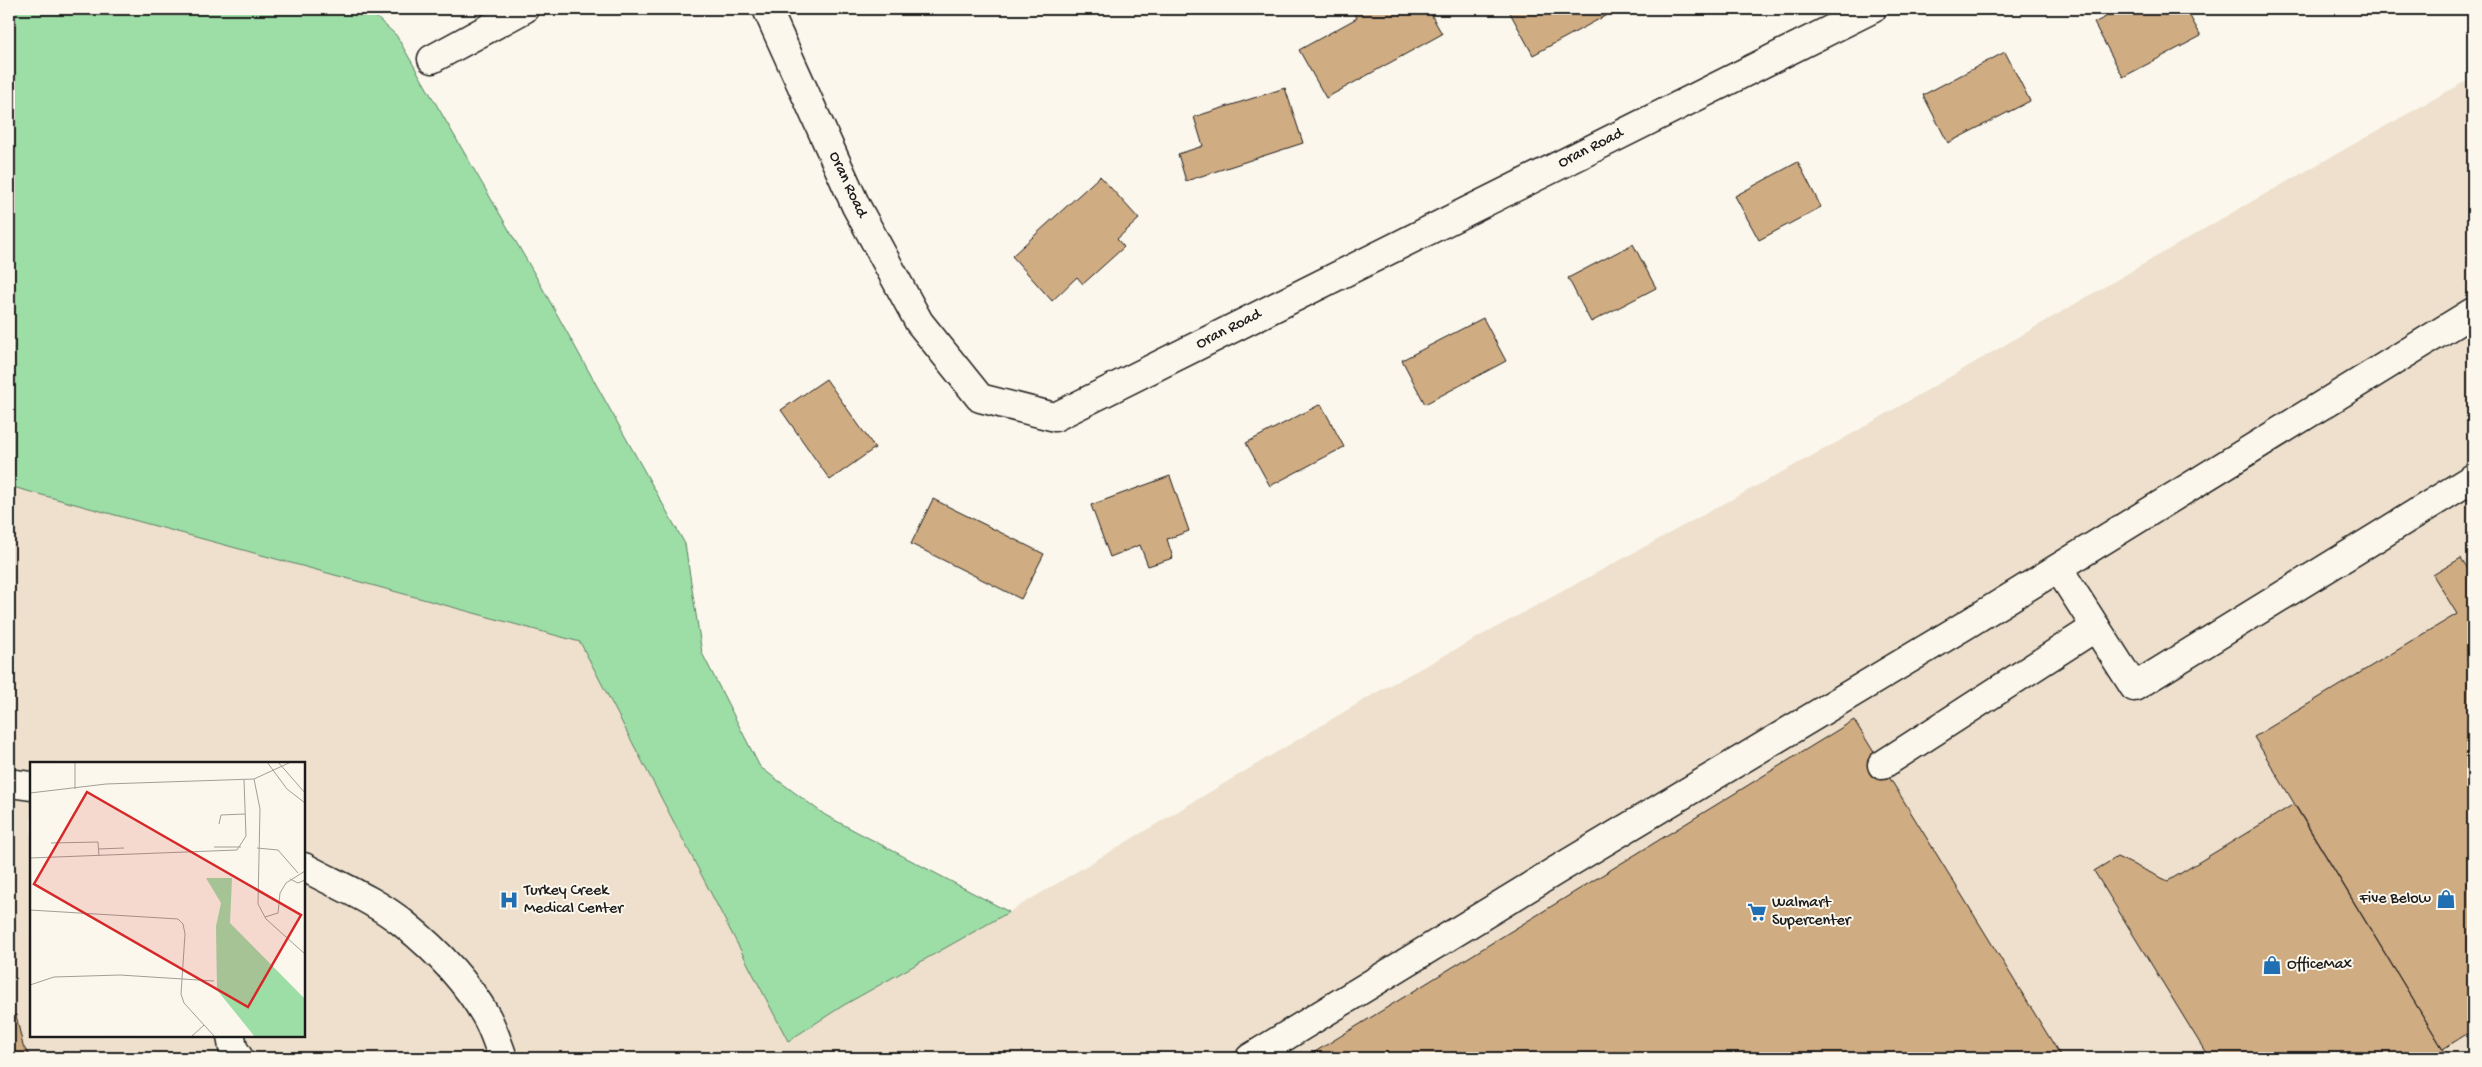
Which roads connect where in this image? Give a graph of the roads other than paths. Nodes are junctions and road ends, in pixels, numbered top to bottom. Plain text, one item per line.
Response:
1 (524, 9) edge
2 (767, 9) edge
3 (1872, 9) edge
4 (432, 59) dead end
5 (2473, 312) edge
6 (2473, 478) edge
7 (2058, 568) junction
8 (2096, 627) junction
9 (1882, 765) dead end
10 (9, 783) edge
11 (30, 786) edge
12 (305, 868) edge
13 (231, 1037) edge
14 (239, 1058) edge
15 (503, 1058) edge
16 (1250, 1058) edge

1 - 4 street
2 - 3 street, Oran Road
5 - 7 street
6 - 8 street
7 - 8 street
7 - 16 street
8 - 9 street
10 - 11 street
12 - 15 street
13 - 14 street

